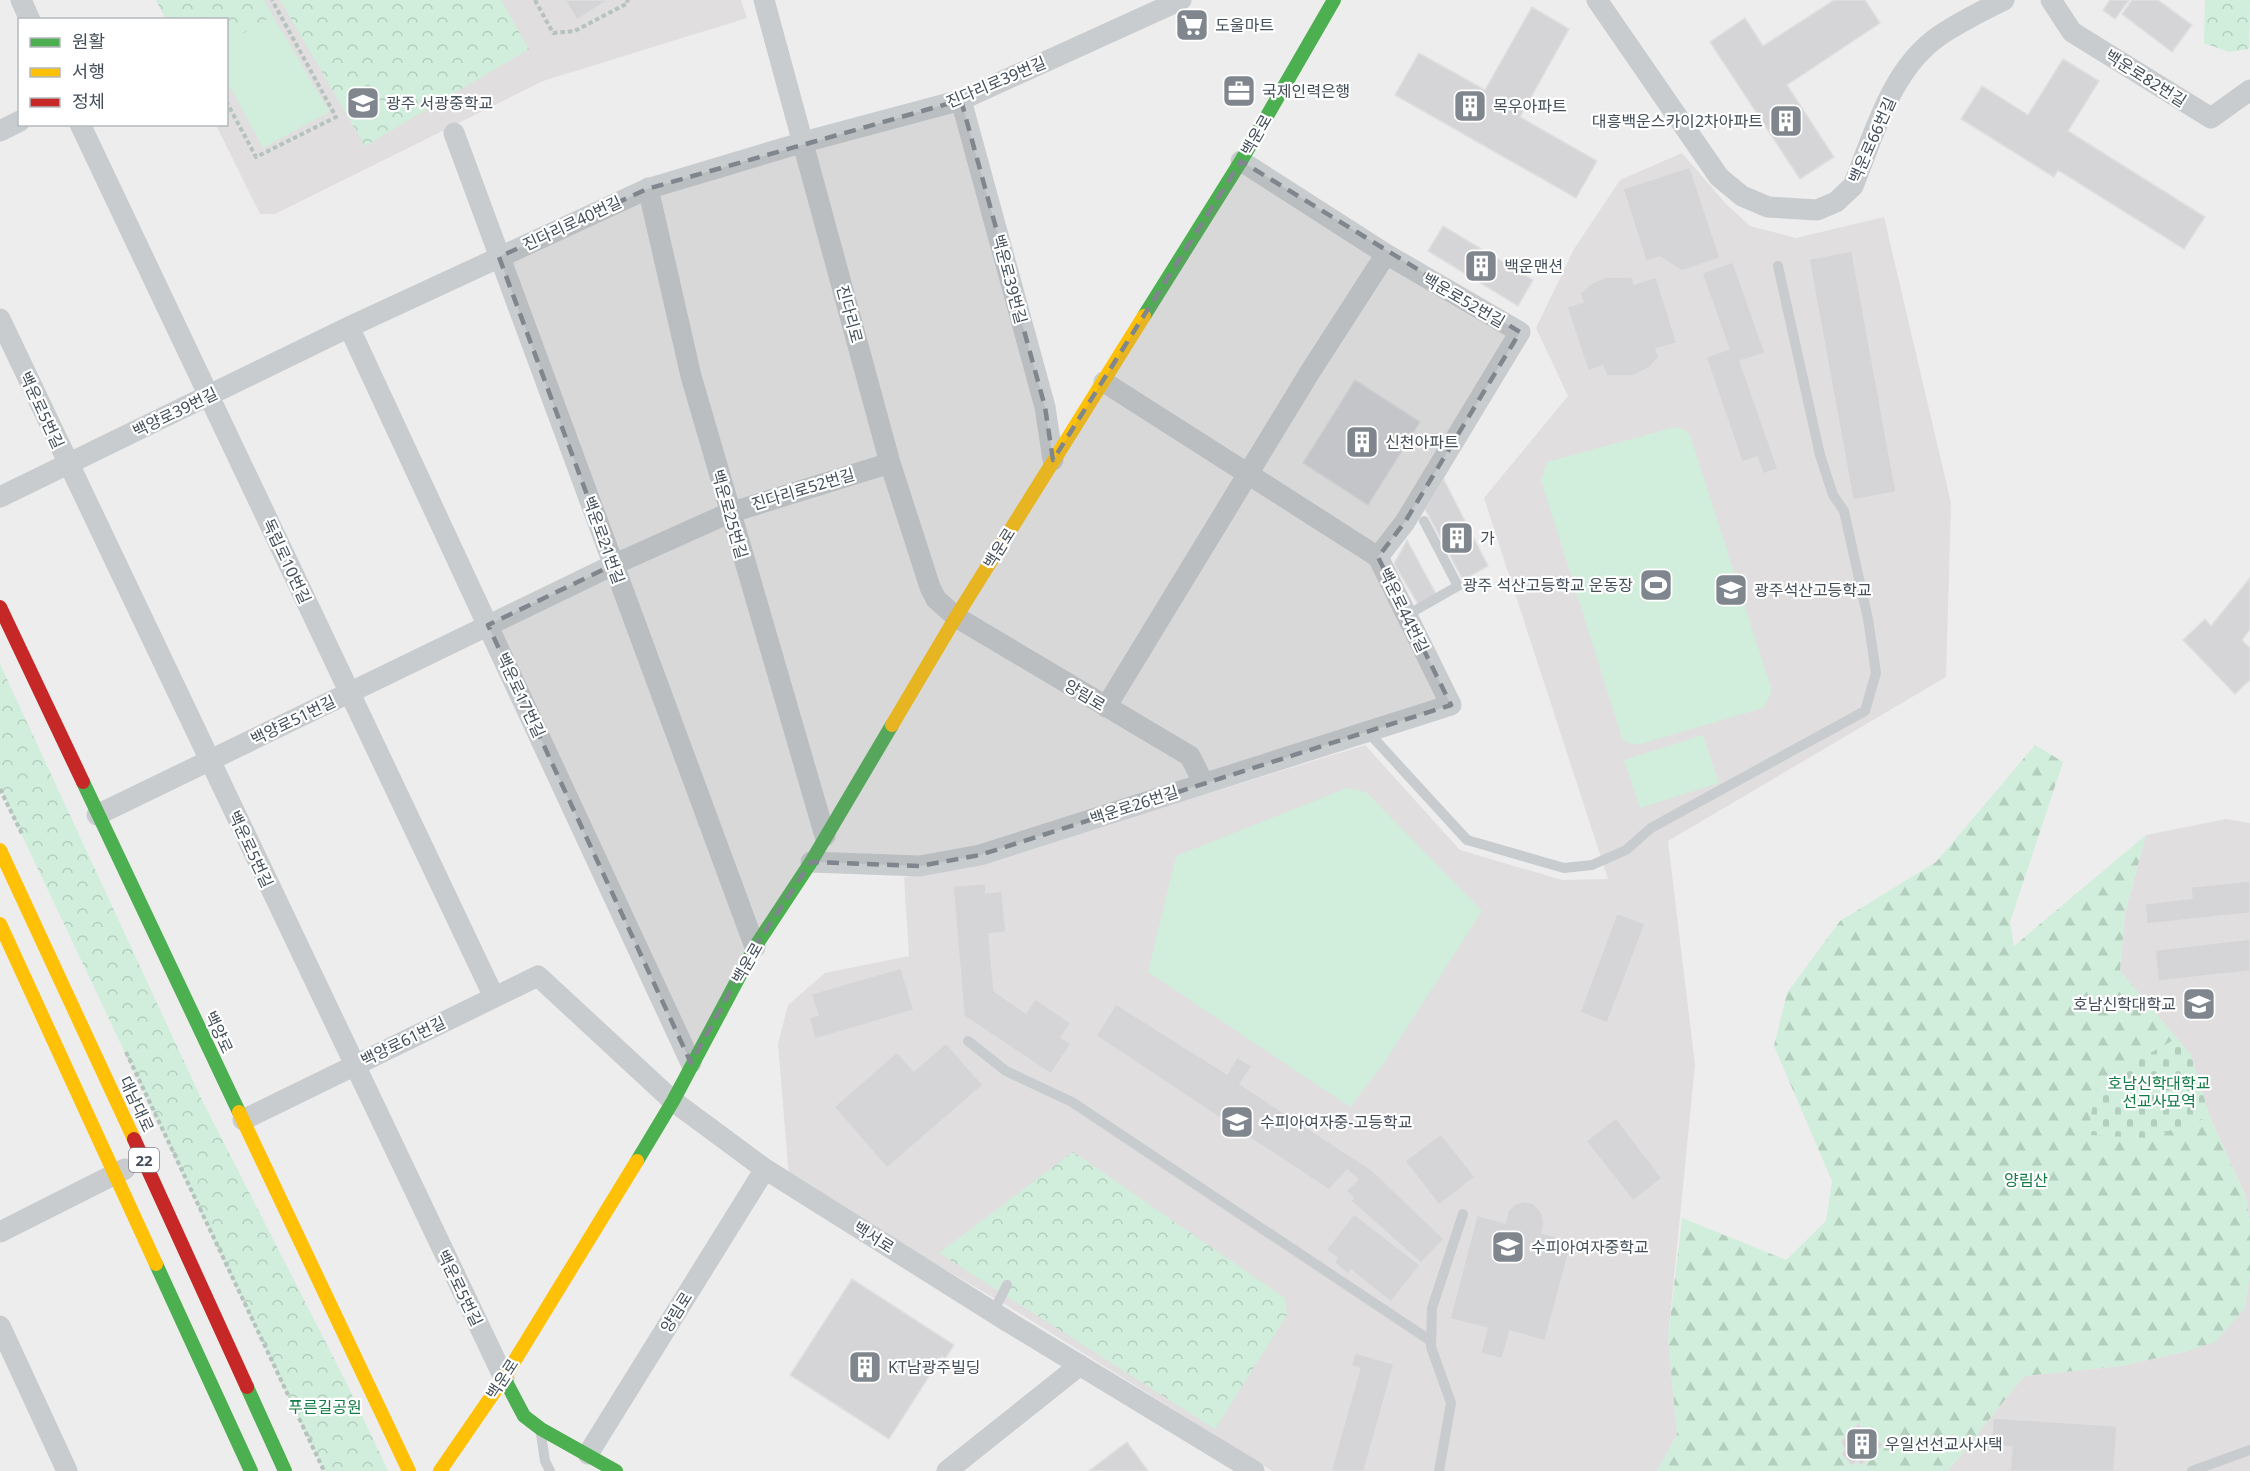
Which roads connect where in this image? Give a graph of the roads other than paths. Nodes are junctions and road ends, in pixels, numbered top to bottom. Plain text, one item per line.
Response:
1 (21, 0) edge
2 (764, 0) edge
3 (1181, 0) edge
4 (1334, 0) edge
5 (1597, 0) edge
6 (2004, 0) edge
7 (2051, 0) edge
8 (29, 18) edge
9 (2250, 90) edge
10 (962, 100) junction
11 (18, 123) edge
12 (81, 126) edge
13 (0, 131) edge
14 (454, 133) dead end
15 (804, 142) junction
16 (1241, 161) junction
17 (648, 188) junction
18 (1386, 254) junction
19 (499, 257) junction
20 (1778, 266) dead end
21 (0, 319) edge
22 (349, 327) junction
23 (1104, 382) junction
24 (208, 396) junction
25 (1053, 460) junction
26 (890, 463) junction
27 (67, 465) junction
28 (1248, 475) junction
29 (0, 497) edge
30 (729, 513) junction
31 (1424, 520) dead end
32 (1378, 556) junction
33 (613, 565) junction
34 (0, 607) edge
35 (1407, 615) junction
36 (956, 617) junction
37 (488, 625) junction
38 (349, 692) junction
39 (1451, 705) joint
40 (1106, 707) junction
41 (1368, 732) junction
42 (209, 760) junction
43 (1203, 782) junction
44 (97, 815) junction
45 (825, 836) junction
46 (0, 850) edge
47 (811, 862) junction
48 (0, 924) edge
49 (755, 947) junction
50 (494, 997) junction
51 (968, 1041) dead end
52 (691, 1064) junction
53 (354, 1066) junction
54 (673, 1101) junction
55 (243, 1120) junction
56 (144, 1160) junction
57 (765, 1169) junction
58 (114, 1174) junction
59 (1463, 1214) dead end
60 (0, 1232) edge
61 (1007, 1285) dead end
62 (993, 1312) junction
63 (0, 1326) edge
64 (1431, 1341) junction
65 (1080, 1365) junction
66 (504, 1378) junction
67 (541, 1429) junction
68 (2250, 1450) edge
69 (588, 1454) junction
70 (67, 1471) edge
71 (251, 1471) edge
72 (285, 1471) edge
73 (410, 1471) edge
74 (440, 1471) edge
75 (550, 1471) edge
76 (616, 1471) edge
77 (947, 1471) edge
78 (1254, 1471) edge
79 (1439, 1471) edge
80 (2192, 1471) edge

1 - 8 street
2 - 15 street, 진다리로
3 - 10 street, 진다리로39번길
4 - 16 street, 백운로
5 - 6 street, 백운로66번길
7 - 9 street, 백운로82번길
10 - 15 street, 진다리로39번길
10 - 25 street, 백운로39번길
11 - 13 street
12 - 24 street, 독립로10번길
14 - 19 street, 백운로21번길
15 - 17 street, 진다리로40번길
15 - 26 street, 진다리로
16 - 18 street, 백운로52번길
16 - 23 street, 백운로
17 - 19 street, 진다리로40번길
17 - 30 street, 백운로25번길
18 - 28 street
18 - 32 street, 백운로52번길
19 - 22 street, 진다리로40번길
19 - 33 street, 백운로21번길
20 - 41 lane
21 - 27 street, 백운로5번길
22 - 24 street, 백양로39번길
22 - 37 street, 백운로17번길
23 - 25 street, 백운로
23 - 28 street, 백운로44번길
24 - 27 street, 백양로39번길
24 - 38 street, 독립로10번길
25 - 36 street, 백운로
26 - 30 street, 진다리로52번길
26 - 36 street, 진다리로
27 - 29 street, 백양로39번길
27 - 42 street, 백운로5번길
28 - 32 street, 백운로44번길
28 - 40 street
30 - 33 street, 진다리로52번길
30 - 45 street, 백운로25번길
31 - 35 lane
32 - 35 street, 백운로44번길
33 - 37 street, 진다리로52번길
33 - 49 street, 백운로21번길
34 - 44 street, 백양로
35 - 39 street, 백운로44번길
36 - 40 street, 양림로
36 - 45 street, 백운로
37 - 38 street, 백양로51번길
37 - 52 street, 백운로17번길
38 - 42 street, 백양로51번길
38 - 50 street, 독립로10번길
39 - 41 street, 백운로26번길
40 - 43 street, 양림로
41 - 43 street, 백운로26번길
42 - 44 street, 백양로51번길
42 - 53 street, 백운로5번길
43 - 47 street, 백운로26번길
44 - 55 street, 백양로
45 - 47 street, 백운로
46 - 56 street, 대남대로 / 22
47 - 49 street, 백운로
48 - 58 street, 22
49 - 52 street, 백운로
50 - 53 street, 백양로61번길
50 - 54 street, 백양로61번길
51 - 64 lane
52 - 54 street, 백운로
53 - 55 street, 백양로61번길
53 - 66 street, 백운로5번길
54 - 57 street, 백서로
54 - 66 street, 백운로
55 - 73 street, 백양로
56 - 58 street
56 - 72 street, 대남대로 / 22
57 - 62 street, 백서로
57 - 69 street, 양림로
58 - 60 street
58 - 71 street, 22
59 - 64 lane
61 - 62 lane
62 - 65 street, 백서로
63 - 70 street
64 - 79 lane
65 - 77 street
65 - 78 street, 백서로
66 - 67 street
66 - 74 street, 백운로
67 - 69 street
67 - 75 lane
68 - 80 lane
69 - 76 street

